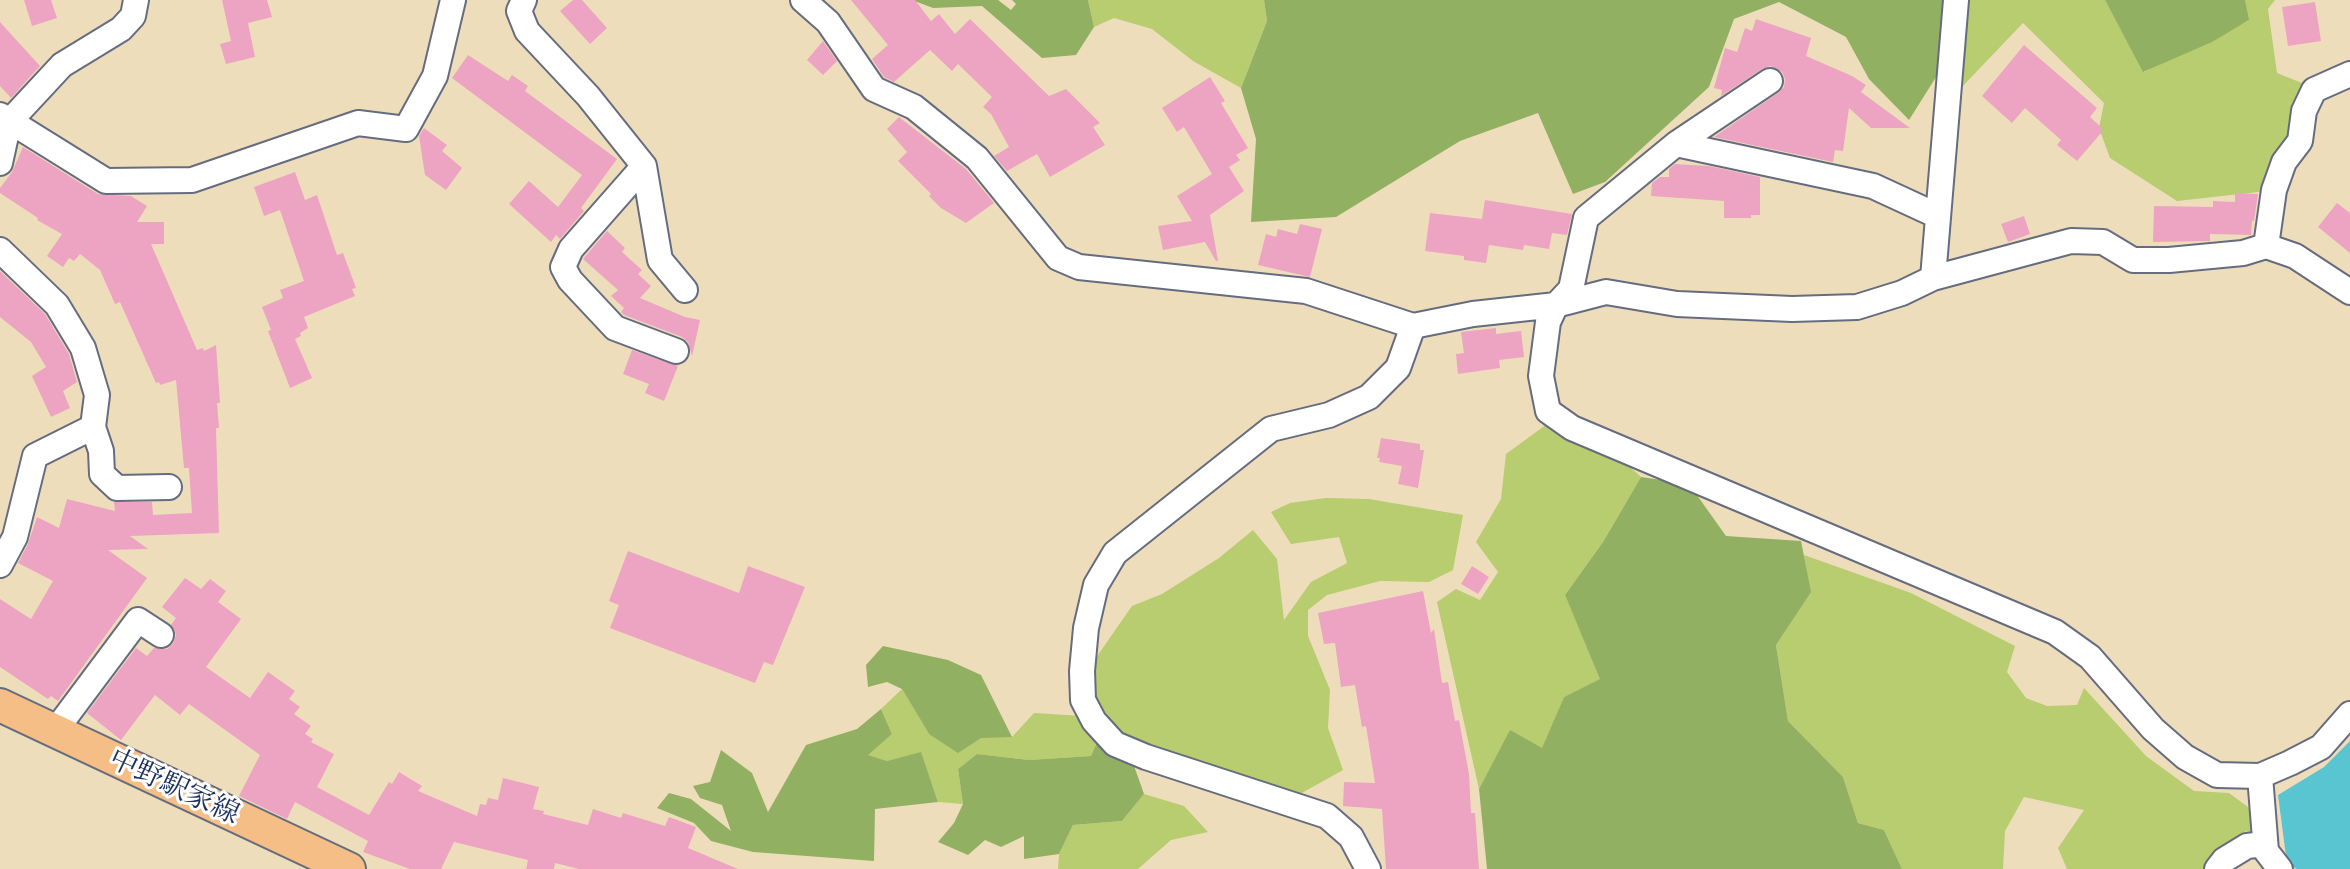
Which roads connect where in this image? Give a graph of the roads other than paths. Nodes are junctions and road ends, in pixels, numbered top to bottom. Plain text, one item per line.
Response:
1 (136, 0) edge
2 (453, 0) edge
3 (524, 0) edge
4 (803, 0) edge
5 (1956, 0) edge
6 (2350, 74) edge
7 (1770, 81) dead end
8 (4, 118) edge
9 (1676, 144) junction
10 (0, 163) edge
11 (644, 166) junction
12 (1938, 216) junction
13 (2266, 246) junction
14 (0, 250) edge
15 (1933, 278) junction
16 (685, 290) dead end
17 (2350, 292) edge
18 (1556, 305) junction
19 (1413, 326) junction
20 (676, 351) dead end
21 (93, 427) junction
22 (169, 487) dead end
23 (0, 565) edge
24 (161, 635) dead end
25 (0, 705) edge
26 (2350, 714) edge
27 (55, 731) junction
28 (2260, 776) junction
29 (2265, 844) junction
30 (349, 869) edge
31 (1368, 869) edge
32 (2217, 869) edge
33 (2280, 869) edge

1 - 8 street
2 - 8 street
3 - 11 street
4 - 19 street
5 - 12 street
6 - 13 street
7 - 9 street
8 - 10 street
9 - 12 street
9 - 18 street
11 - 16 street
11 - 20 street
12 - 15 street
13 - 15 street
13 - 17 street
14 - 21 street
15 - 18 street
18 - 19 street
18 - 28 street
19 - 31 street
21 - 22 street
21 - 23 street
24 - 27 street
25 - 27 main road, 中野駅家線
26 - 28 street
27 - 30 main road, 中野駅家線
28 - 29 street
29 - 32 street
29 - 33 street

